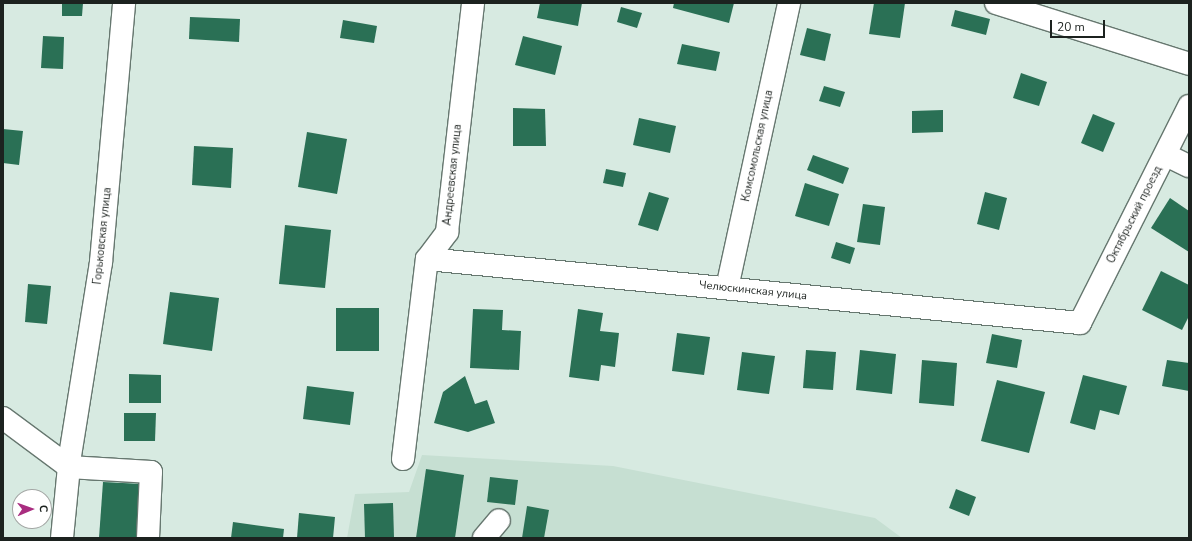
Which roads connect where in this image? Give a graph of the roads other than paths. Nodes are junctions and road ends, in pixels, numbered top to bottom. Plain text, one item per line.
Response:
1 (124, 3) edge
2 (473, 3) edge
3 (789, 3) edge
4 (996, 3) edge
5 (1189, 64) edge
6 (1189, 106) edge
7 (1166, 155) junction
8 (1189, 166) edge
9 (426, 259) junction
10 (727, 288) junction
11 (1080, 323) joint
12 (3, 418) edge
13 (403, 459) dead end
14 (69, 466) junction
15 (499, 520) dead end
16 (62, 538) edge
17 (148, 538) edge
18 (484, 538) edge

1 - 14 street, Горьковская улица
2 - 9 street, Андреевская улица
3 - 10 street, Комсомольская улица
4 - 5 street
6 - 7 street, Октябрьский проезд
7 - 8 street
7 - 11 street, Октябрьский проезд
9 - 10 street, Челюскинская улица
9 - 13 street
10 - 11 street, Челюскинская улица
12 - 14 street
14 - 16 street, Горьковская улица
14 - 17 street
15 - 18 street

